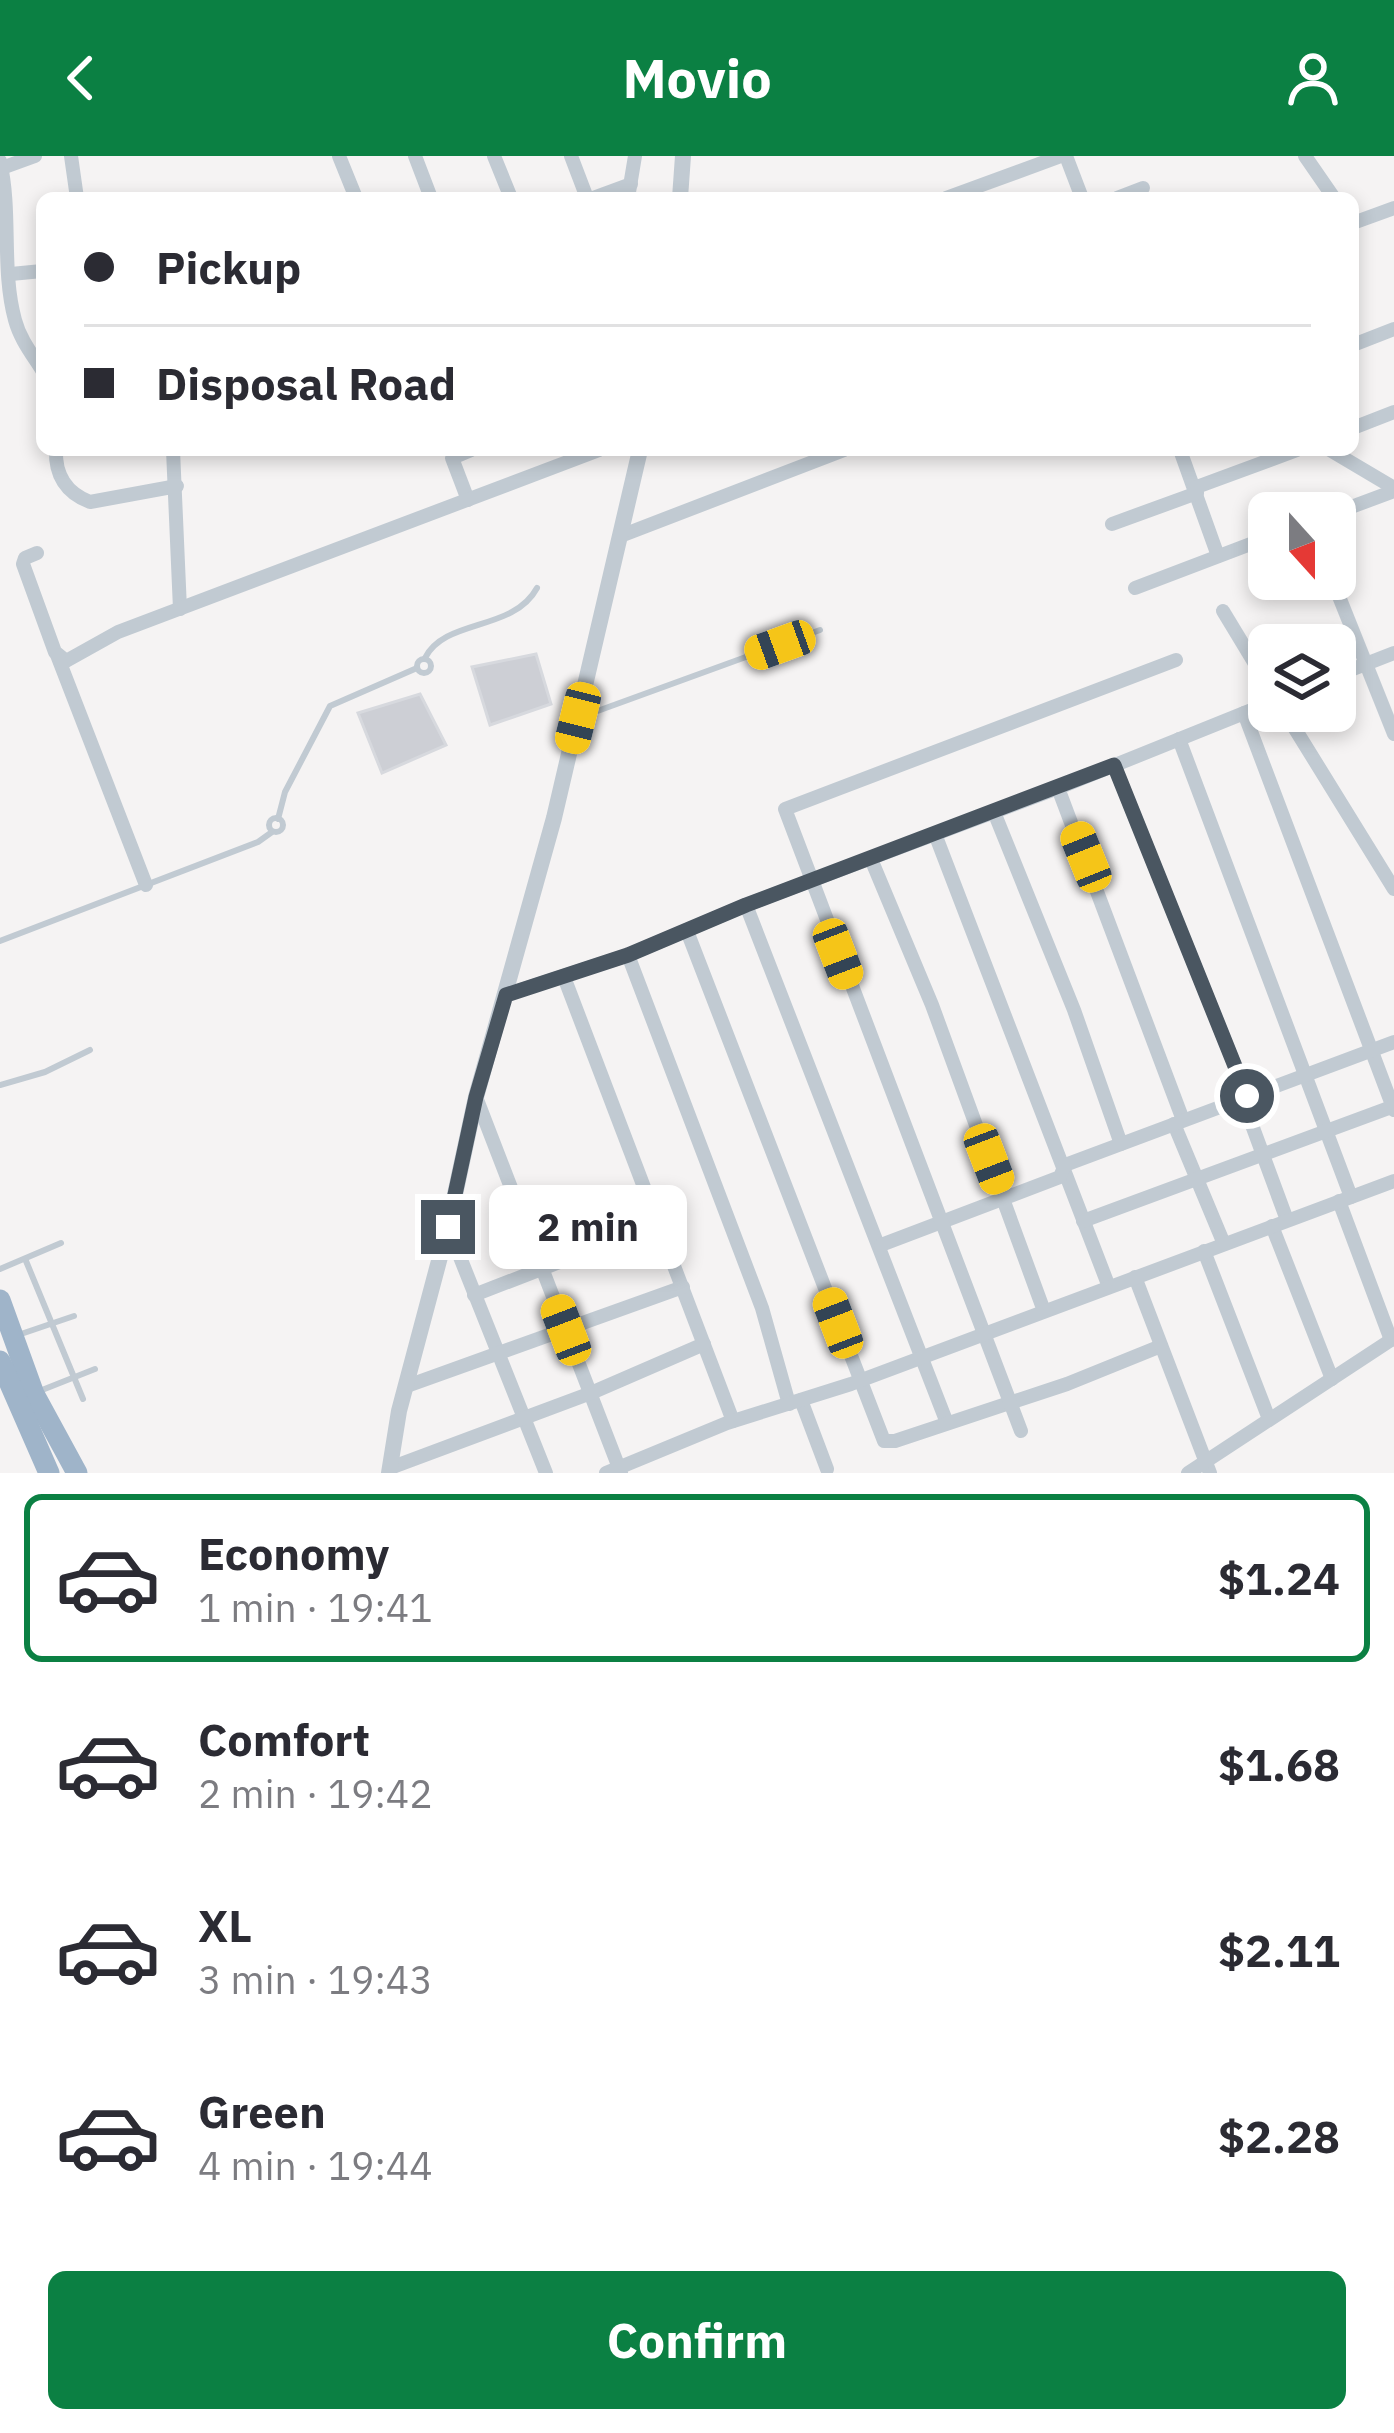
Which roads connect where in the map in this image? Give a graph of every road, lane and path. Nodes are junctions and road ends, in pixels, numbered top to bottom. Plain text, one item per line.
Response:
1 (35, 156) edge
2 (71, 156) edge
3 (339, 156) edge
4 (415, 156) edge
5 (494, 156) edge
6 (571, 156) edge
7 (635, 156) edge
8 (683, 156) edge
9 (1063, 156) edge
10 (1305, 156) edge
11 (1, 165) edge
12 (1143, 188) dead end
13 (630, 191) edge
14 (76, 192) edge
15 (354, 192) edge
16 (428, 192) edge
17 (509, 192) edge
18 (587, 192) edge
19 (680, 192) edge
20 (963, 192) edge
21 (1079, 192) edge
22 (1133, 192) edge
23 (1330, 192) edge
24 (1394, 208) edge
25 (1359, 222) edge
26 (1359, 231) edge
27 (1366, 239) dead end
28 (36, 272) edge
29 (10, 274) junction
30 (1394, 329) edge
31 (1359, 343) edge
32 (36, 359) edge
33 (1394, 412) edge
34 (1359, 426) edge
35 (57, 456) edge
36 (174, 456) edge
37 (451, 456) edge
38 (583, 456) edge
39 (639, 456) edge
40 (828, 456) edge
41 (1182, 456) edge
42 (1282, 456) edge
43 (1340, 456) edge
44 (177, 486) junction
45 (1394, 489) edge
46 (1196, 490) junction
47 (468, 500) junction
48 (1356, 504) edge
49 (1112, 524) dead end
50 (623, 535) junction
51 (1248, 545) edge
52 (37, 553) dead end
53 (1218, 556) junction
54 (537, 588) dead end
55 (1135, 588) dead end
56 (1341, 600) edge
57 (180, 609) junction
58 (1222, 611) dead end
59 (820, 630) dead end
60 (1248, 653) edge
61 (1394, 653) edge
62 (57, 656) junction
63 (1176, 660) dead end
64 (1367, 664) junction
65 (1356, 668) edge
66 (1248, 711) edge
67 (1244, 713) junction
68 (578, 718) junction
69 (1297, 732) edge
70 (1394, 734) edge
71 (1179, 739) junction
72 (1114, 765) junction
73 (1058, 788) junction
74 (994, 812) junction
75 (935, 834) junction
76 (871, 859) junction
77 (809, 881) junction
78 (146, 885) junction
79 (1394, 889) edge
80 (746, 905) junction
81 (687, 931) junction
82 (0, 941) edge
83 (628, 955) junction
84 (564, 977) junction
85 (506, 995) junction
86 (1394, 1042) edge
87 (90, 1050) dead end
88 (1371, 1051) junction
89 (0, 1069) edge
90 (1307, 1073) junction
91 (1, 1084) edge
92 (476, 1097) junction
93 (1244, 1097) junction
94 (1394, 1108) edge
95 (1179, 1122) junction
96 (1328, 1131) junction
97 (1121, 1144) junction
98 (1263, 1155) junction
99 (1064, 1172) junction
100 (1198, 1179) junction
101 (1394, 1180) edge
102 (1004, 1198) junction
103 (1345, 1199) junction
104 (1083, 1221) junction
105 (940, 1222) junction
106 (1280, 1223) junction
107 (658, 1224) junction
108 (448, 1227) junction
109 (61, 1243) dead end
110 (1224, 1244) junction
111 (881, 1245) junction
112 (1204, 1251) junction
113 (26, 1261) junction
114 (0, 1269) edge
115 (542, 1269) junction
116 (1135, 1277) junction
117 (683, 1287) junction
118 (1109, 1287) junction
119 (473, 1295) junction
120 (0, 1300) edge
121 (1044, 1311) junction
122 (74, 1316) dead end
123 (52, 1324) junction
124 (566, 1330) junction
125 (984, 1333) junction
126 (14, 1336) junction
127 (1393, 1339) edge
128 (704, 1344) junction
129 (1161, 1346) junction
130 (499, 1356) junction
131 (922, 1356) junction
132 (0, 1363) edge
133 (95, 1369) dead end
134 (74, 1378) junction
135 (1331, 1379) junction
136 (860, 1380) junction
137 (407, 1386) junction
138 (591, 1393) junction
139 (34, 1394) junction
140 (82, 1400) dead end
141 (795, 1402) junction
142 (1011, 1404) junction
143 (524, 1418) junction
144 (1269, 1419) junction
145 (733, 1421) junction
146 (947, 1423) junction
147 (1021, 1431) dead end
148 (1207, 1467) edge
149 (827, 1469) dead end
150 (390, 1471) edge
151 (542, 1472) edge
152 (616, 1472) edge
153 (49, 1473) edge
154 (77, 1473) edge
155 (1188, 1473) edge

1 - 11 street
2 - 14 street
3 - 15 street
4 - 16 street
5 - 17 street
6 - 18 street
7 - 13 street
8 - 19 street
9 - 20 street
9 - 21 street
10 - 23 street
11 - 29 street
12 - 22 street
24 - 25 street
26 - 27 street
28 - 29 street
29 - 32 street
30 - 31 street
33 - 34 street
35 - 44 street
36 - 44 street
37 - 47 street
38 - 47 street
39 - 50 street
40 - 50 street
41 - 46 street
42 - 46 street
43 - 45 street
44 - 57 street
45 - 48 street
46 - 49 street
46 - 53 street
47 - 57 street
50 - 68 street
51 - 53 street
52 - 62 street
53 - 55 street
54 - 78 lane
56 - 64 street
57 - 62 street
58 - 60 street
59 - 68 lane
61 - 64 street
62 - 78 street
63 - 77 street
64 - 65 street
64 - 70 street
66 - 67 street
67 - 71 street
67 - 88 street
68 - 85 street
69 - 79 street
71 - 72 street
71 - 90 street
72 - 73 street
72 - 93 street
73 - 74 street
73 - 95 street
74 - 75 street
74 - 97 street
75 - 76 street
75 - 99 street
76 - 77 street
76 - 102 street
77 - 80 street
77 - 105 street
78 - 82 lane
80 - 81 street
80 - 111 street
81 - 83 street
81 - 136 street
83 - 84 street
83 - 141 street
84 - 85 street
84 - 107 street
85 - 92 street
86 - 88 street
87 - 91 lane
88 - 90 street
88 - 94 street
89 - 91 lane
90 - 93 street
90 - 96 street
92 - 108 street
92 - 115 street
93 - 95 street
93 - 98 street
94 - 96 street
95 - 97 street
95 - 100 street
96 - 98 street
96 - 103 street
97 - 99 street
98 - 100 street
98 - 106 street
99 - 102 street
99 - 104 street
100 - 104 street
100 - 110 street
101 - 103 street
102 - 105 street
102 - 121 street
103 - 106 street
103 - 127 street
104 - 118 street
105 - 111 street
105 - 125 street
106 - 110 street
106 - 135 street
107 - 115 street
107 - 117 street
108 - 119 street
108 - 137 street
109 - 113 lane
110 - 112 street
111 - 131 street
112 - 116 street
112 - 144 street
113 - 114 lane
113 - 123 lane
115 - 119 street
115 - 124 street
116 - 118 street
116 - 129 street
117 - 124 street
117 - 128 street
118 - 121 street
119 - 130 street
120 - 126 highway
121 - 125 street
122 - 123 lane
123 - 126 lane
123 - 134 lane
124 - 130 street
124 - 138 street
125 - 131 street
125 - 142 street
126 - 139 highway
127 - 135 street
128 - 138 street
128 - 145 street
129 - 142 street
129 - 148 street
130 - 137 street
130 - 143 street
131 - 136 street
131 - 146 street
132 - 153 highway
133 - 134 lane
134 - 139 lane
134 - 140 lane
135 - 144 street
136 - 141 street
136 - 146 street
137 - 150 street
138 - 143 street
138 - 152 street
139 - 154 highway
141 - 145 street
141 - 149 street
142 - 146 street
142 - 147 street
143 - 150 street
143 - 151 street
144 - 148 street
145 - 152 street
148 - 155 street

